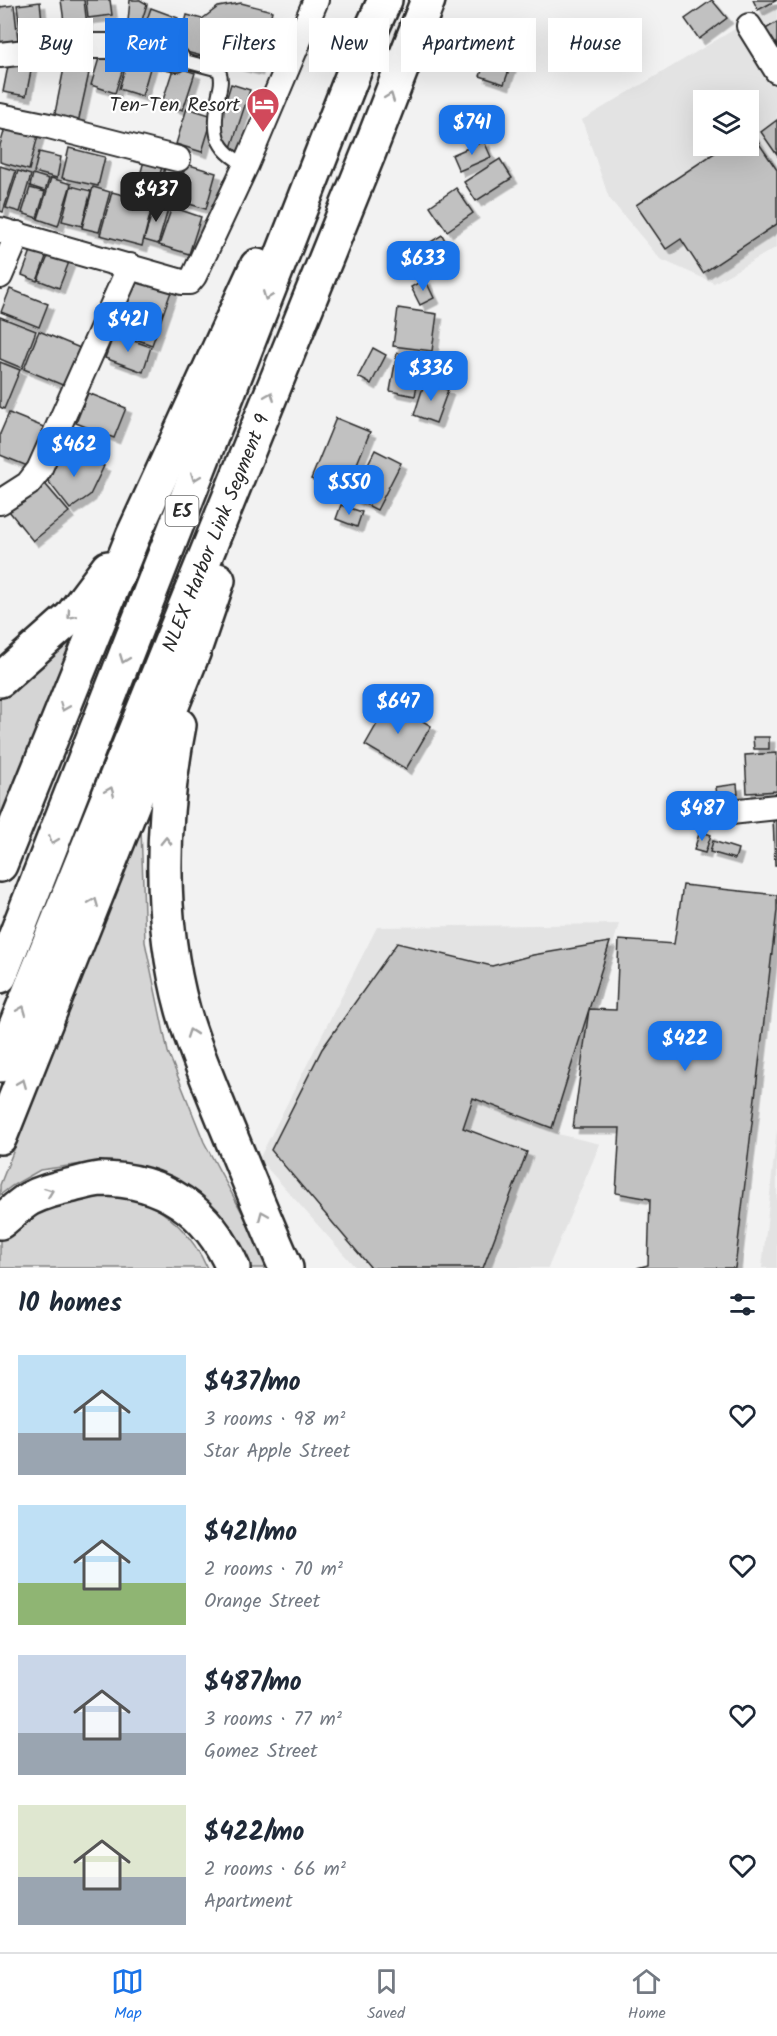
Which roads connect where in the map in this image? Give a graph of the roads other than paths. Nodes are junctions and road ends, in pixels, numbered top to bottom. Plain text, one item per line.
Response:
1 (316, 0) edge
2 (385, 0) edge
3 (428, 0) edge
4 (377, 18) edge
5 (748, 26) dead end
6 (105, 46) edge
7 (0, 55) edge
8 (188, 62) edge
9 (775, 64) edge
10 (351, 72) edge
11 (354, 72) edge
12 (0, 116) edge
13 (369, 152) junction
14 (178, 159) dead end
15 (246, 165) junction
16 (9, 232) edge
17 (130, 266) junction
18 (0, 276) edge
19 (0, 502) edge
20 (133, 536) junction
21 (193, 653) junction
22 (0, 680) edge
23 (777, 807) edge
24 (722, 813) dead end
25 (0, 865) edge
26 (0, 976) edge
27 (0, 1065) edge
28 (0, 1137) edge
29 (0, 1222) edge
30 (233, 1268) edge
31 (286, 1268) edge

1 - 15 street
2 - 4 highway, NLEX Harbor Link Segment 9 / E5
13 -> 3 highway, NLEX Harbor Link Segment 9 / E5
5 - 9 street
6 - 7 street
8 - 15 lane
10 - 20 highway
11 -> 26 highway, NLEX Harbor Link Segment 9 / E5
12 - 14 street
13 - 21 highway
27 -> 13 highway, NLEX Harbor Link Segment 9 / E5
15 - 17 street
16 - 17 street
16 - 18 street
17 - 19 street
20 -> 22 highway
20 -> 25 highway
28 -> 21 highway
31 -> 21 highway
23 - 24 street
29 -> 30 highway

